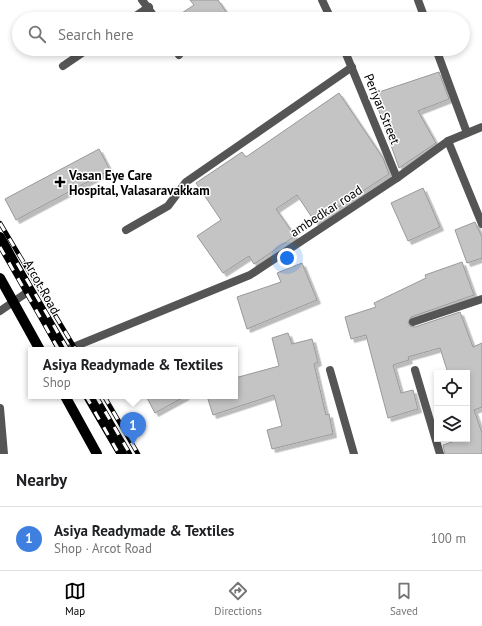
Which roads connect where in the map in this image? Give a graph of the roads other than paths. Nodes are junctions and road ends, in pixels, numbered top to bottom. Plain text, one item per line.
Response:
1 (142, 0) edge
2 (322, 0) edge
3 (418, 0) edge
4 (148, 7) junction
5 (141, 12) edge
6 (151, 12) edge
7 (328, 12) edge
8 (422, 12) edge
9 (78, 56) edge
10 (347, 56) edge
11 (439, 56) edge
12 (63, 66) dead end
13 (352, 67) junction
14 (482, 127) edge
15 (467, 133) junction
16 (448, 141) junction
17 (397, 178) junction
18 (478, 205) edge
19 (482, 224) edge
20 (126, 230) dead end
21 (0, 237) edge
22 (0, 278) edge
23 (29, 291) junction
24 (482, 299) edge
25 (14, 302) junction
26 (0, 311) edge
27 (413, 322) dead end
28 (38, 347) edge
29 (60, 347) edge
30 (73, 347) edge
31 (330, 370) dead end
32 (415, 370) dead end
33 (67, 399) edge
34 (90, 399) edge
35 (0, 408) edge
36 (4, 454) edge
37 (97, 454) edge
38 (122, 454) edge
39 (354, 454) edge
40 (440, 454) edge

1 - 4 street
2 - 7 street
3 - 8 street
4 - 5 street
4 - 6 street
9 - 12 street
10 - 13 street, Periyar Street
11 - 15 street
13 - 17 street, Periyar Street
13 - 20 street
14 - 15 street, ambedkar road
15 - 16 street, ambedkar road
16 - 17 street, ambedkar road
16 - 18 street
17 - 30 street, ambedkar road
18 - 19 street
21 - 23 main road, Arcot Road
22 - 25 main road
23 - 25 street
23 - 29 main road, Arcot Road
24 - 27 street
25 - 26 street
25 - 28 main road
31 - 39 street
32 - 40 street
33 - 37 main road
34 - 38 main road
35 - 36 street

